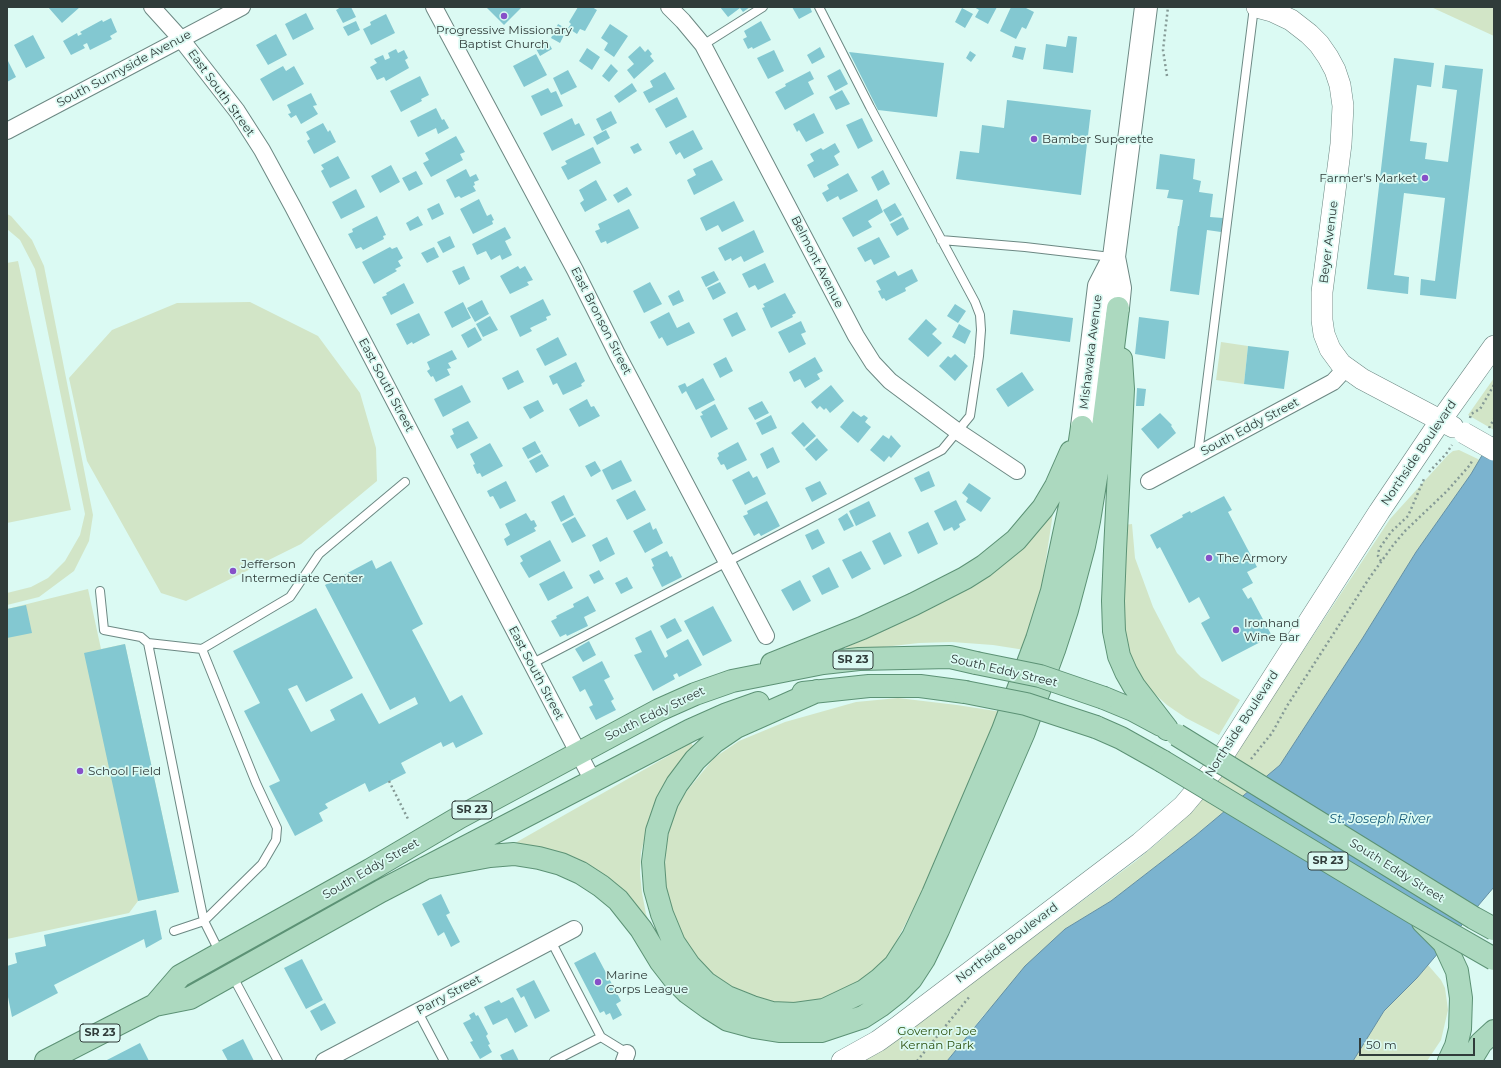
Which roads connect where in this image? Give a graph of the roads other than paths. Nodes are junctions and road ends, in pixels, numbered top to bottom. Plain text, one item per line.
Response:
1 (152, 7) edge
2 (242, 7) edge
3 (434, 7) edge
4 (669, 7) edge
5 (763, 7) edge
6 (819, 7) edge
7 (1146, 7) edge
8 (1256, 7) edge
9 (181, 39) junction
10 (703, 45) junction
11 (7, 131) edge
12 (941, 240) junction
13 (1114, 257) junction
14 (1118, 308) junction
15 (1494, 346) edge
16 (1346, 368) junction
17 (1441, 420) junction
18 (1082, 427) junction
19 (957, 431) junction
20 (1486, 445) edge
21 (1198, 454) junction
22 (1016, 471) dead end
23 (1150, 481) dead end
24 (405, 482) dead end
25 (726, 561) junction
26 (100, 591) dead end
27 (766, 636) dead end
28 (148, 643) junction
29 (202, 649) junction
30 (531, 664) junction
31 (732, 680) junction
32 (817, 691) junction
33 (1172, 732) junction
34 (578, 753) junction
35 (593, 781) junction
36 (425, 868) junction
37 (1414, 913) junction
38 (1484, 920) edge
39 (204, 921) junction
40 (574, 929) dead end
41 (1494, 929) edge
42 (174, 931) dead end
43 (551, 941) junction
44 (221, 954) junction
45 (1494, 959) edge
46 (232, 975) junction
47 (155, 1005) junction
48 (418, 1012) junction
49 (1494, 1031) edge
50 (601, 1037) junction
51 (625, 1057) edge
52 (46, 1061) edge
53 (278, 1061) edge
54 (324, 1061) edge
55 (444, 1061) edge
56 (554, 1061) edge
57 (842, 1061) edge
58 (1449, 1061) edge
59 (1470, 1061) edge

1 - 9 street, East South Street
2 - 9 street, South Sunnyside Avenue
3 - 25 street, East Bronson Street
4 - 10 street, Belmont Avenue
5 - 10 lane
6 - 12 lane
7 - 13 main road, Mishawaka Avenue
8 - 16 street, Beyer Avenue
8 - 21 lane
9 - 11 street, South Sunnyside Avenue
9 - 30 street, East South Street
10 - 19 street, Belmont Avenue
12 - 13 lane
12 - 19 lane
13 - 14 main road, Mishawaka Avenue
13 - 18 main road, Mishawaka Avenue
14 - 33 main road
14 - 36 main road
15 - 17 street, Northside Boulevard
16 - 17 street, Beyer Avenue
16 - 21 street, South Eddy Street
17 - 20 street, Beyer Avenue, bridge
17 - 57 street, Northside Boulevard
18 - 31 main road
18 - 32 main road
19 - 22 street, Belmont Avenue
19 - 25 lane
21 - 23 street, South Eddy Street
24 - 29 lane
25 - 27 street, East Bronson Street
25 - 30 lane
26 - 28 lane
28 - 29 lane
28 - 39 lane
29 - 39 lane
30 - 34 street, East South Street
31 - 33 main road, South Eddy Street / SR 23, bridge
31 - 34 main road, South Eddy Street / SR 23
32 - 35 main road, South Eddy Street / SR 23
32 - 37 main road, South Eddy Street / SR 23, bridge
33 - 38 main road, South Eddy Street / SR 23, bridge
34 - 35 street, East South Street
34 - 44 main road, South Eddy Street / SR 23
35 - 36 main road, South Eddy Street / SR 23
36 - 46 main road, South Eddy Street / SR 23
37 - 45 main road, South Eddy Street / SR 23, bridge
37 - 58 main road, bridge
38 - 41 main road, South Eddy Street / SR 23, bridge
39 - 42 lane
39 - 44 lane
40 - 43 street, Parry Street
43 - 48 street, Parry Street
43 - 50 lane
44 - 47 main road, South Eddy Street / SR 23
46 - 47 main road, South Eddy Street / SR 23
46 - 53 lane
47 - 52 main road, South Eddy Street / SR 23
48 - 54 street, Parry Street
48 - 55 lane
49 - 59 main road
50 - 51 lane
50 - 56 lane

